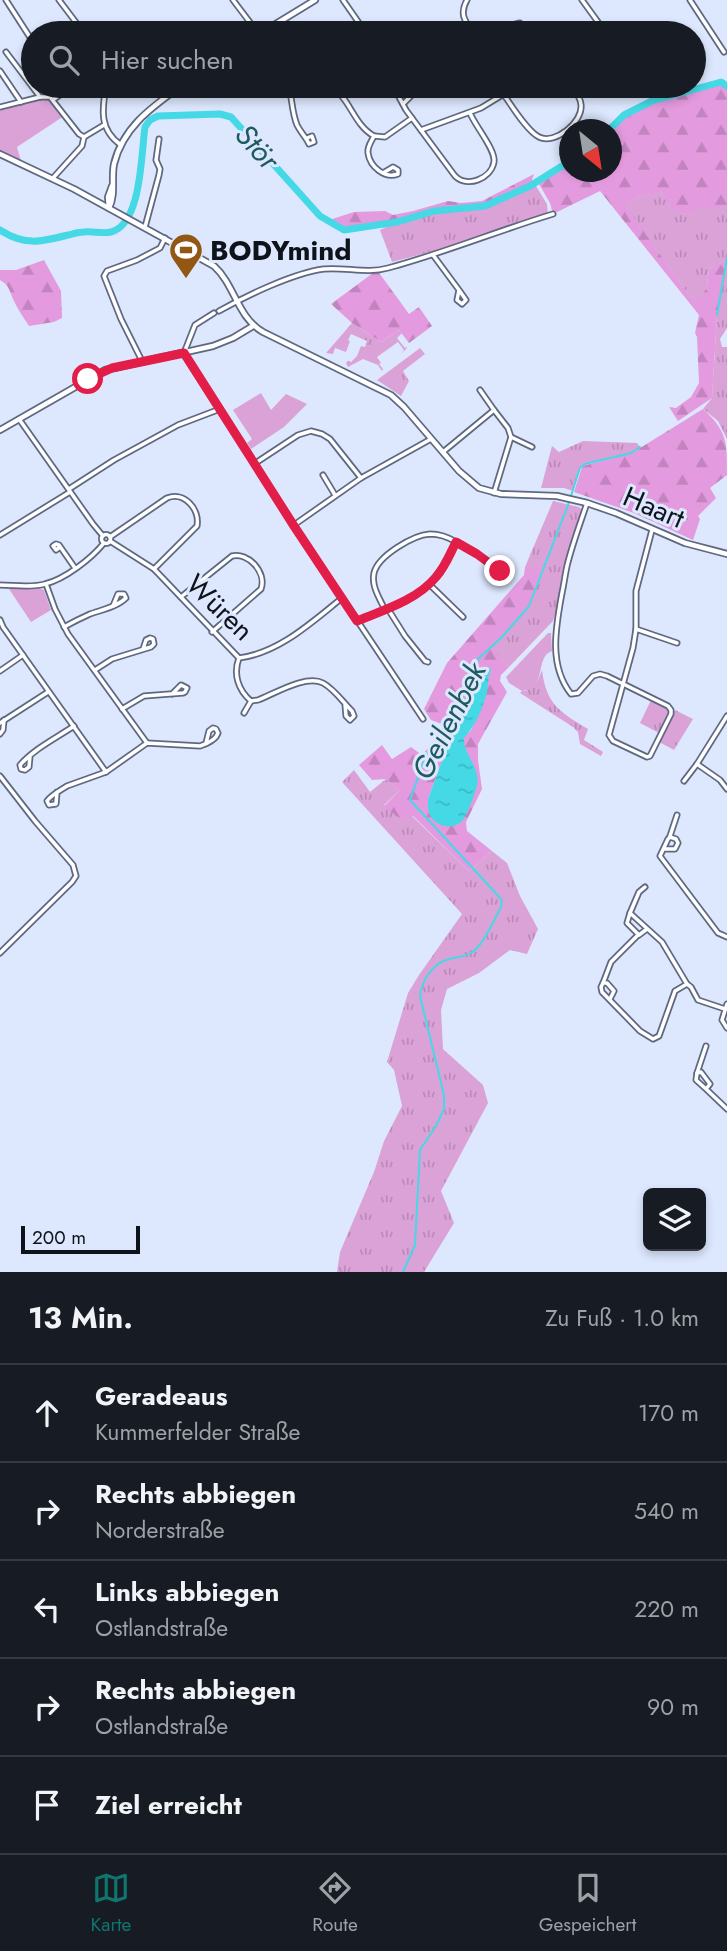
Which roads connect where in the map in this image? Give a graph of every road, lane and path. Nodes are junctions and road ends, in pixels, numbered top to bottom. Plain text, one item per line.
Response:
1 (6, 0) edge
2 (59, 0) edge
3 (233, 0) edge
4 (315, 0) edge
5 (343, 0) edge
6 (467, 0) edge
7 (582, 0) edge
8 (690, 0) edge
9 (75, 21) edge
10 (250, 21) edge
11 (279, 21) edge
12 (358, 21) edge
13 (466, 21) edge
14 (597, 21) edge
15 (704, 21) edge
16 (21, 23) edge
17 (706, 24) edge
18 (6, 52) dead end
19 (724, 52) dead end
20 (0, 71) edge
21 (21, 72) edge
22 (36, 98) edge
23 (105, 98) edge
24 (164, 98) edge
25 (291, 98) edge
26 (343, 98) edge
27 (399, 98) edge
28 (408, 98) edge
29 (498, 98) edge
30 (506, 98) edge
31 (579, 98) edge
32 (54, 99) edge
33 (21, 102) junction
34 (402, 104) junction
35 (0, 107) edge
36 (470, 113) junction
37 (412, 118) junction
38 (104, 125) junction
39 (421, 130) junction
40 (374, 136) junction
41 (84, 137) junction
42 (307, 138) dead end
43 (159, 139) dead end
44 (121, 145) junction
45 (0, 155) edge
46 (383, 173) dead end
47 (53, 178) junction
48 (112, 186) junction
49 (109, 192) junction
50 (95, 200) junction
51 (109, 208) junction
52 (553, 214) dead end
53 (145, 227) junction
54 (165, 238) junction
55 (433, 255) junction
56 (459, 290) dead end
57 (236, 302) junction
58 (253, 326) junction
59 (184, 353) junction
60 (142, 361) junction
61 (480, 390) dead end
62 (220, 409) junction
63 (494, 410) junction
64 (19, 419) junction
65 (0, 430) edge
66 (511, 437) junction
67 (431, 439) junction
68 (533, 447) dead end
69 (443, 453) junction
70 (254, 464) junction
71 (323, 475) dead end
72 (361, 478) junction
73 (70, 491) junction
74 (494, 492) junction
75 (335, 495) junction
76 (587, 503) junction
77 (294, 526) junction
78 (652, 530) junction
79 (0, 535) edge
80 (103, 536) junction
81 (110, 539) junction
82 (104, 542) junction
83 (456, 542) junction
84 (60, 547) dead end
85 (727, 554) edge
86 (75, 568) junction
87 (154, 569) junction
88 (500, 571) dead end
89 (46, 584) junction
90 (429, 584) junction
91 (0, 585) edge
92 (181, 597) junction
93 (342, 598) junction
94 (113, 606) dead end
95 (386, 609) junction
96 (463, 617) dead end
97 (357, 621) junction
98 (0, 622) edge
99 (64, 627) junction
100 (636, 629) junction
101 (212, 632) junction
102 (677, 643) dead end
103 (143, 649) dead end
104 (23, 655) junction
105 (239, 658) junction
106 (428, 662) dead end
107 (0, 671) edge
108 (94, 671) junction
109 (624, 684) junction
110 (49, 691) junction
111 (172, 694) dead end
112 (251, 701) junction
113 (345, 704) dead end
114 (122, 709) junction
115 (244, 713) dead end
116 (727, 716) edge
117 (423, 719) dead end
118 (2, 722) edge
119 (74, 726) junction
120 (0, 734) edge
121 (147, 743) junction
122 (206, 743) dead end
123 (30, 756) dead end
124 (696, 764) junction
125 (106, 772) junction
126 (0, 776) edge
127 (684, 781) dead end
128 (727, 789) edge
129 (57, 792) dead end
130 (677, 815) dead end
131 (670, 837) junction
132 (664, 849) junction
133 (645, 887) dead end
134 (631, 913) junction
135 (627, 923) junction
136 (622, 929) dead end
137 (648, 929) junction
138 (639, 935) junction
139 (727, 937) edge
140 (0, 953) edge
141 (603, 983) junction
142 (687, 984) junction
143 (610, 999) junction
144 (727, 1004) edge
145 (725, 1009) junction
146 (727, 1028) edge
147 (706, 1046) dead end
148 (696, 1073) junction
149 (706, 1089) junction
150 (726, 1107) edge

1 - 16 street
2 - 9 street
3 - 10 street
4 - 11 main road
5 - 12 street
6 - 13 street
7 - 14 street
8 - 15 street
17 - 19 street
18 - 21 street
20 - 33 street
22 - 33 street
23 - 38 street
24 - 44 main road
25 - 42 street
26 - 40 street
27 - 34 street
28 - 34 street
29 - 36 street
30 - 31 street
32 - 41 street
33 - 35 street
34 - 37 street
36 - 39 street
36 - 39 street
37 - 39 street
37 - 40 street
38 - 41 street
38 - 44 street
40 - 46 street
41 - 47 street
43 - 53 street
44 - 48 main road
45 - 47 main road
47 - 50 main road
48 - 49 main road
48 - 51 main road
49 - 50 main road
49 - 51 main road
50 - 51 main road
51 - 53 main road
52 - 55 street
53 - 54 main road
54 - 57 main road
54 - 60 street
55 - 56 street
55 - 57 street
57 - 58 main road
57 - 59 street
58 - 59 main road
58 - 67 main road
59 - 60 main road
59 - 62 street
60 - 64 main road
61 - 63 street
62 - 70 street
62 - 73 street
63 - 66 street
63 - 69 street
64 - 65 main road
64 - 73 street
66 - 68 street
66 - 74 street
67 - 69 main road
67 - 72 street
69 - 74 main road
70 - 72 street
70 - 77 street
71 - 75 street
72 - 75 street
73 - 79 street
73 - 80 street
74 - 76 main road, Haart
75 - 77 street
76 - 78 main road, Haart
76 - 109 street
77 - 93 street
78 - 85 main road, Haart
78 - 100 street
80 - 81 street
80 - 82 street
81 - 82 street
81 - 87 street, Würen
81 - 87 street
82 - 86 street
83 - 88 street
83 - 90 street
83 - 95 street
84 - 86 street
86 - 89 street
87 - 92 street, Würen
89 - 91 street
89 - 99 street
90 - 95 street
90 - 96 street
92 - 101 street, Würen
92 - 101 street
93 - 97 street
93 - 105 street, Würen
94 - 99 street
95 - 97 street
95 - 106 street
97 - 117 street
98 - 104 street
99 - 108 street
100 - 102 street
100 - 109 street
101 - 105 street, Würen
103 - 108 street
104 - 107 street
104 - 110 street
105 - 112 street
108 - 114 street
109 - 109 street
110 - 118 street
110 - 119 street
111 - 114 street
112 - 113 street
112 - 115 street
114 - 121 street
116 - 124 street
118 - 120 street
119 - 123 street
119 - 125 street
121 - 122 street
121 - 125 street
124 - 127 street
124 - 128 street
125 - 129 street
126 - 140 street
130 - 131 street
131 - 132 street
131 - 132 street
132 - 139 street
133 - 134 street
134 - 135 street
134 - 137 street
135 - 136 street
135 - 138 street
137 - 138 street
137 - 142 street
138 - 141 street
141 - 143 street
141 - 143 street
142 - 143 street
142 - 145 street
144 - 145 street
145 - 146 street
147 - 148 street
148 - 149 street
148 - 149 street
149 - 150 street

